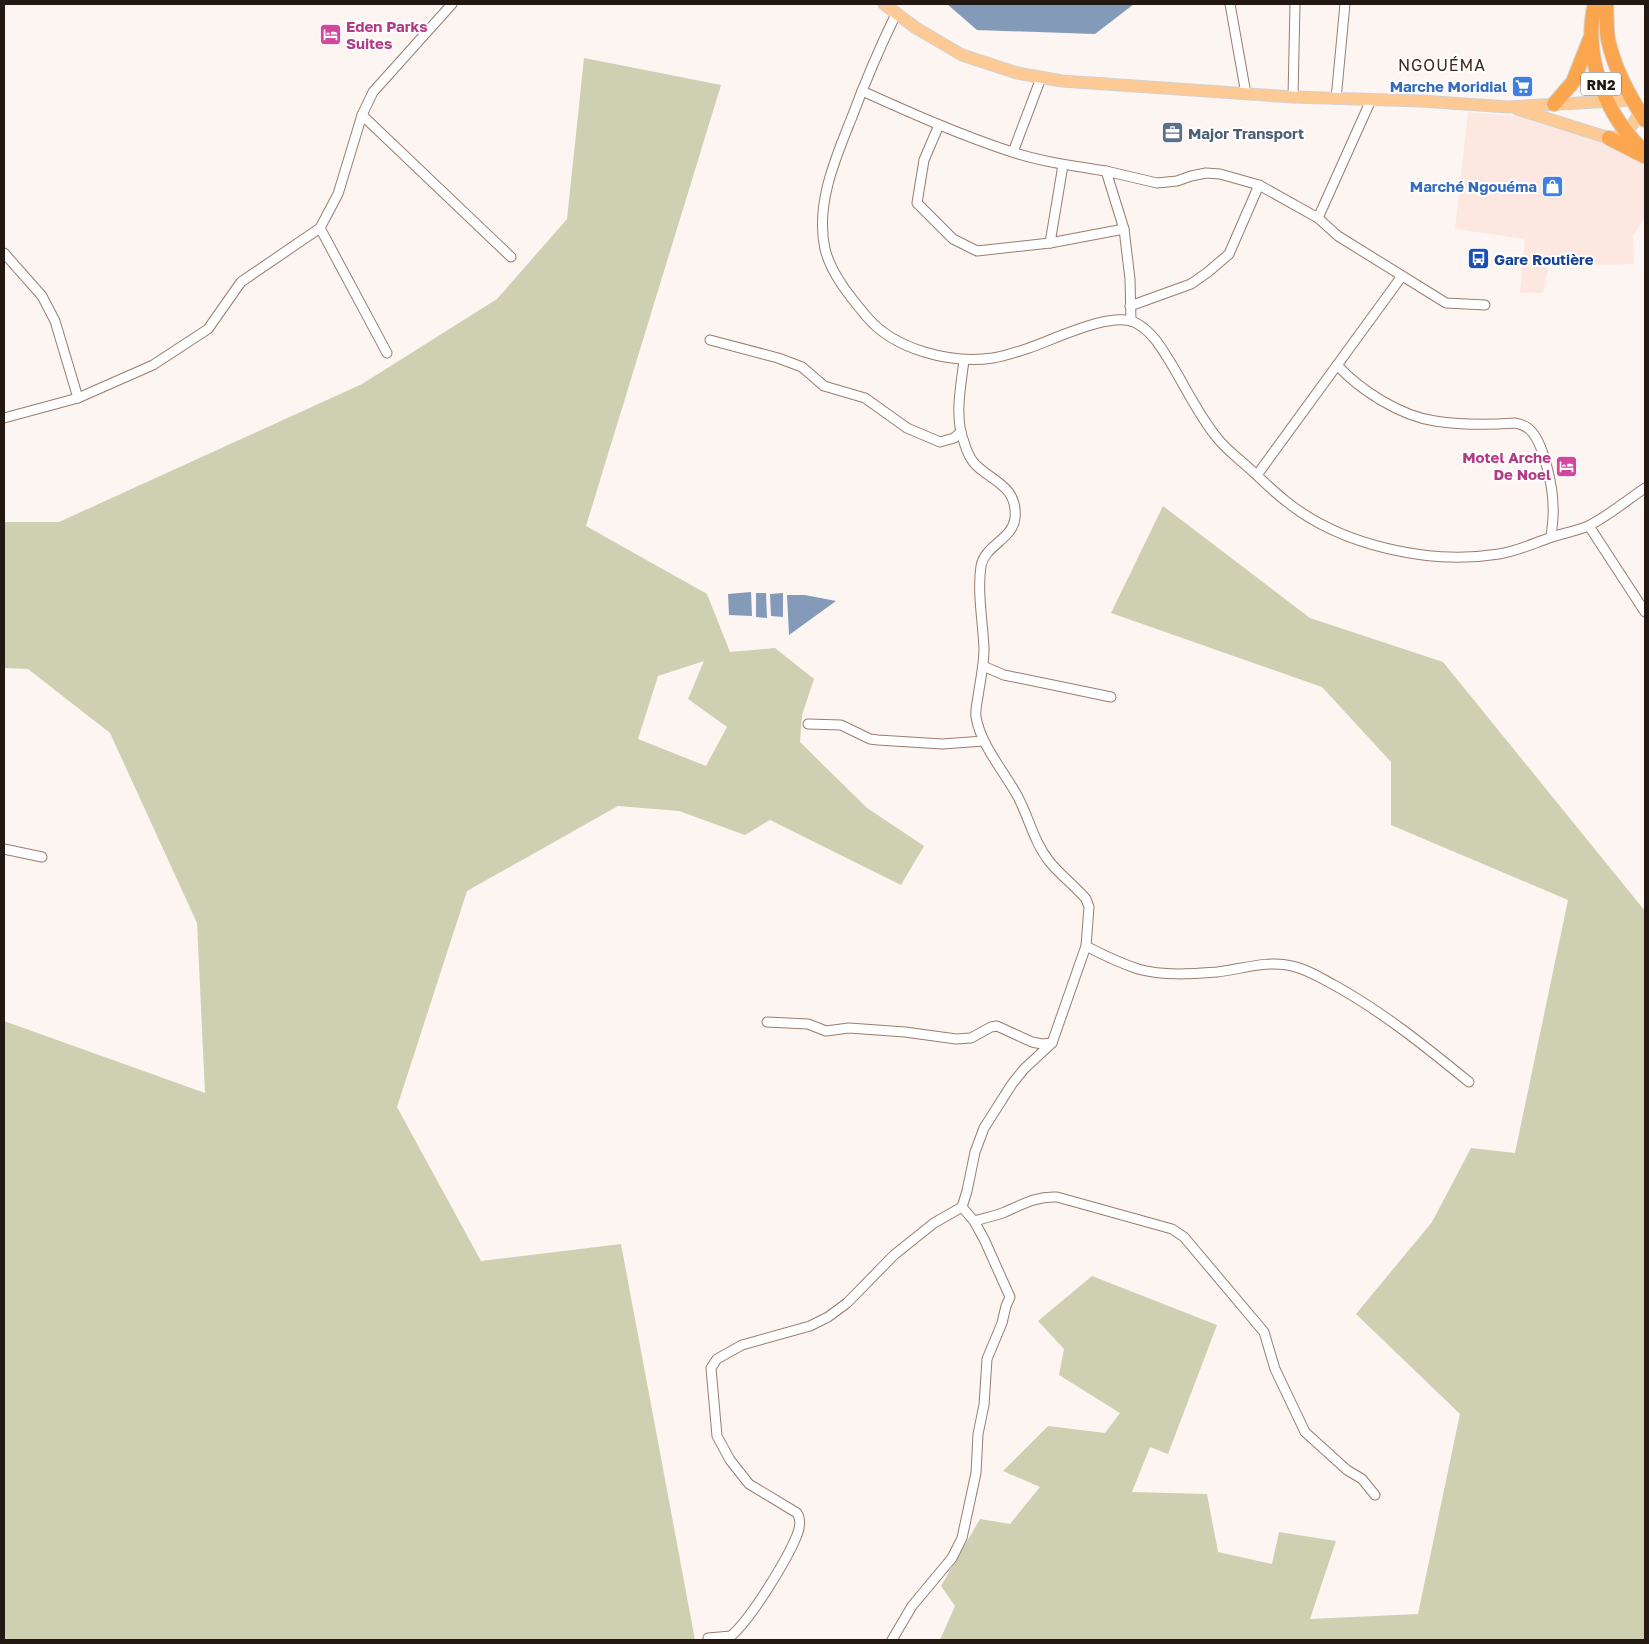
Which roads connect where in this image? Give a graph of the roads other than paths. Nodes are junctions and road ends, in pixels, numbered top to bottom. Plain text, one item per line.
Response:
1 (452, 4) edge
2 (884, 4) edge
3 (1230, 4) edge
4 (1295, 4) edge
5 (1345, 4) edge
6 (1595, 4) edge
7 (1606, 4) edge
8 (896, 14) junction
9 (1591, 39) junction
10 (1041, 78) junction
11 (862, 91) junction
12 (1246, 94) junction
13 (1293, 97) junction
14 (1336, 99) junction
15 (1371, 100) junction
16 (1607, 100) junction
17 (1633, 100) junction
18 (1554, 104) junction
19 (1508, 107) junction
20 (362, 115) junction
21 (1643, 116) edge
22 (939, 125) junction
23 (1627, 132) junction
24 (1609, 138) junction
25 (1013, 152) junction
26 (1645, 152) edge
27 (1645, 156) edge
28 (1062, 165) junction
29 (1106, 171) junction
30 (1259, 184) junction
31 (1318, 218) junction
32 (320, 228) junction
33 (1124, 229) junction
34 (1050, 243) junction
35 (4, 253) edge
36 (511, 257) dead end
37 (1402, 276) junction
38 (1485, 305) dead end
39 (1130, 306) junction
40 (1131, 321) junction
41 (710, 340) dead end
42 (387, 353) dead end
43 (964, 360) junction
44 (1337, 365) junction
45 (78, 398) junction
46 (4, 418) edge
47 (961, 432) junction
48 (1257, 475) junction
49 (1645, 488) edge
50 (1589, 526) junction
51 (1551, 537) junction
52 (1645, 612) edge
53 (983, 666) junction
54 (1111, 697) dead end
55 (808, 724) dead end
56 (984, 741) junction
57 (4, 849) edge
58 (42, 857) dead end
59 (1086, 946) junction
60 (767, 1022) dead end
61 (1052, 1043) junction
62 (1469, 1082) dead end
63 (962, 1207) junction
64 (974, 1221) junction
65 (1375, 1495) dead end
66 (708, 1638) dead end
67 (892, 1640) edge

1 - 20 street
2 - 8 main road
3 - 12 street
4 - 13 street
5 - 14 street
6 - 9 highway, RN2
7 - 17 highway, RN2
8 - 10 main road
8 - 11 street
9 - 16 highway, RN2
9 - 18 highway
10 - 12 main road
10 - 25 street
11 - 22 street
11 - 43 street
12 - 13 main road
13 - 14 main road
14 - 15 main road
15 - 19 main road
15 - 31 street
16 - 17 main road
16 - 18 main road
16 - 23 highway, RN2
17 - 21 highway, RN2
18 - 19 main road
19 - 24 main road
20 - 32 street
20 - 36 street
21 - 23 main road
22 - 25 street
22 - 34 street
23 - 24 main road
23 - 26 highway, RN2
24 - 27 highway
25 - 28 street
28 - 29 street
28 - 34 street
29 - 30 street
29 - 33 street
30 - 31 street
30 - 39 street
31 - 37 street
32 - 42 street
32 - 45 street
33 - 34 street
33 - 39 street
35 - 45 street
37 - 38 street
37 - 44 street
39 - 40 street
40 - 43 street
40 - 48 street
41 - 47 street
43 - 47 street
44 - 48 street
44 - 51 street
45 - 46 street
47 - 53 street
48 - 51 street
49 - 50 street
50 - 51 street
50 - 52 street
53 - 54 street
53 - 56 street
55 - 56 street
56 - 59 street
57 - 58 street
59 - 61 street
59 - 62 street
60 - 61 street
61 - 63 street
63 - 64 street
63 - 66 street
64 - 65 street
64 - 67 street

